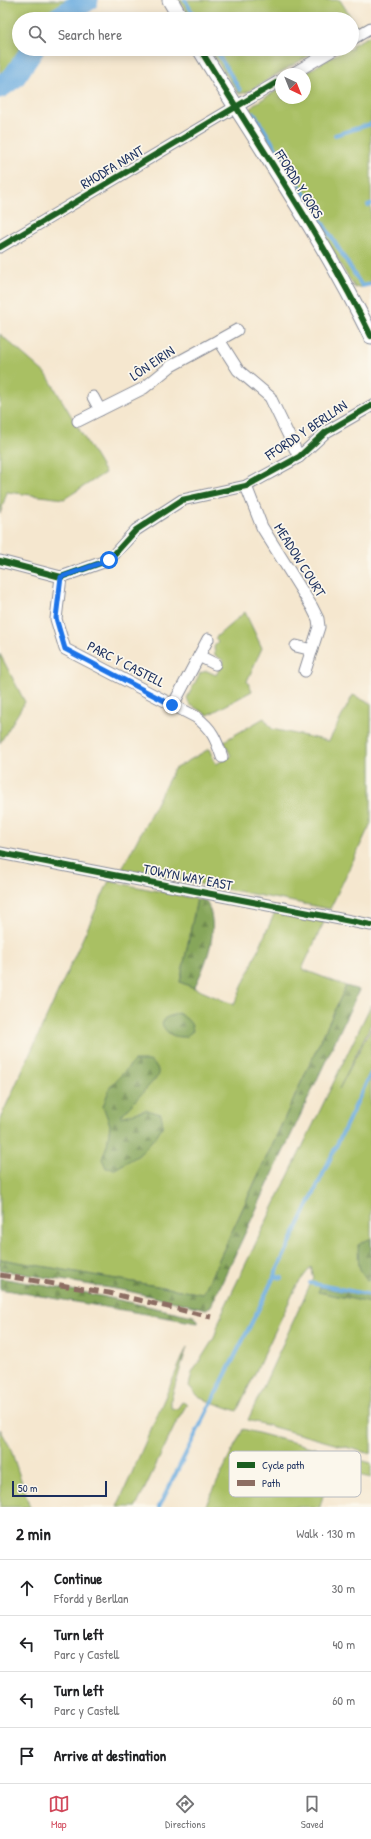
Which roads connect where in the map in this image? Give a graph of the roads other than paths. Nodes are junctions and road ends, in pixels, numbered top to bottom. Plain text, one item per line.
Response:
1 (170, 0) edge
2 (177, 12) edge
3 (371, 28) edge
4 (359, 35) edge
5 (204, 56) edge
6 (323, 56) edge
7 (302, 68) edge
8 (275, 84) edge
9 (236, 107) junction
10 (0, 247) edge
11 (237, 330) dead end
12 (371, 336) edge
13 (219, 340) junction
14 (93, 397) dead end
15 (371, 406) edge
16 (100, 410) junction
17 (78, 421) dead end
18 (299, 457) junction
19 (246, 486) junction
20 (0, 561) edge
21 (61, 577) junction
22 (208, 638) dead end
23 (296, 646) dead end
24 (312, 650) junction
25 (199, 656) junction
26 (215, 664) dead end
27 (306, 671) dead end
28 (172, 705) junction
29 (222, 757) dead end
30 (0, 853) edge
31 (371, 925) edge

1 - 2 street
3 - 4 street
5 - 9 street, FFORDD Y GORS
6 - 7 street
8 - 9 street, RHODFA NANT
9 - 10 street, RHODFA NANT
9 - 12 street, FFORDD Y GORS
11 - 13 street, LÔN EIRIN
13 - 16 street, LÔN EIRIN
13 - 18 street
14 - 16 street
15 - 18 street, FFORDD Y BERLLAN
16 - 17 street, LÔN EIRIN
18 - 19 street, FFORDD Y BERLLAN
19 - 21 street, FFORDD Y BERLLAN
19 - 24 street, MEADOW COURT
20 - 21 street
21 - 28 street, PARC Y CASTELL
22 - 25 street
23 - 24 street
24 - 27 street, MEADOW COURT
25 - 26 street
25 - 28 street
28 - 29 street, PARC Y CASTELL
30 - 31 street, TOWYN WAY EAST

